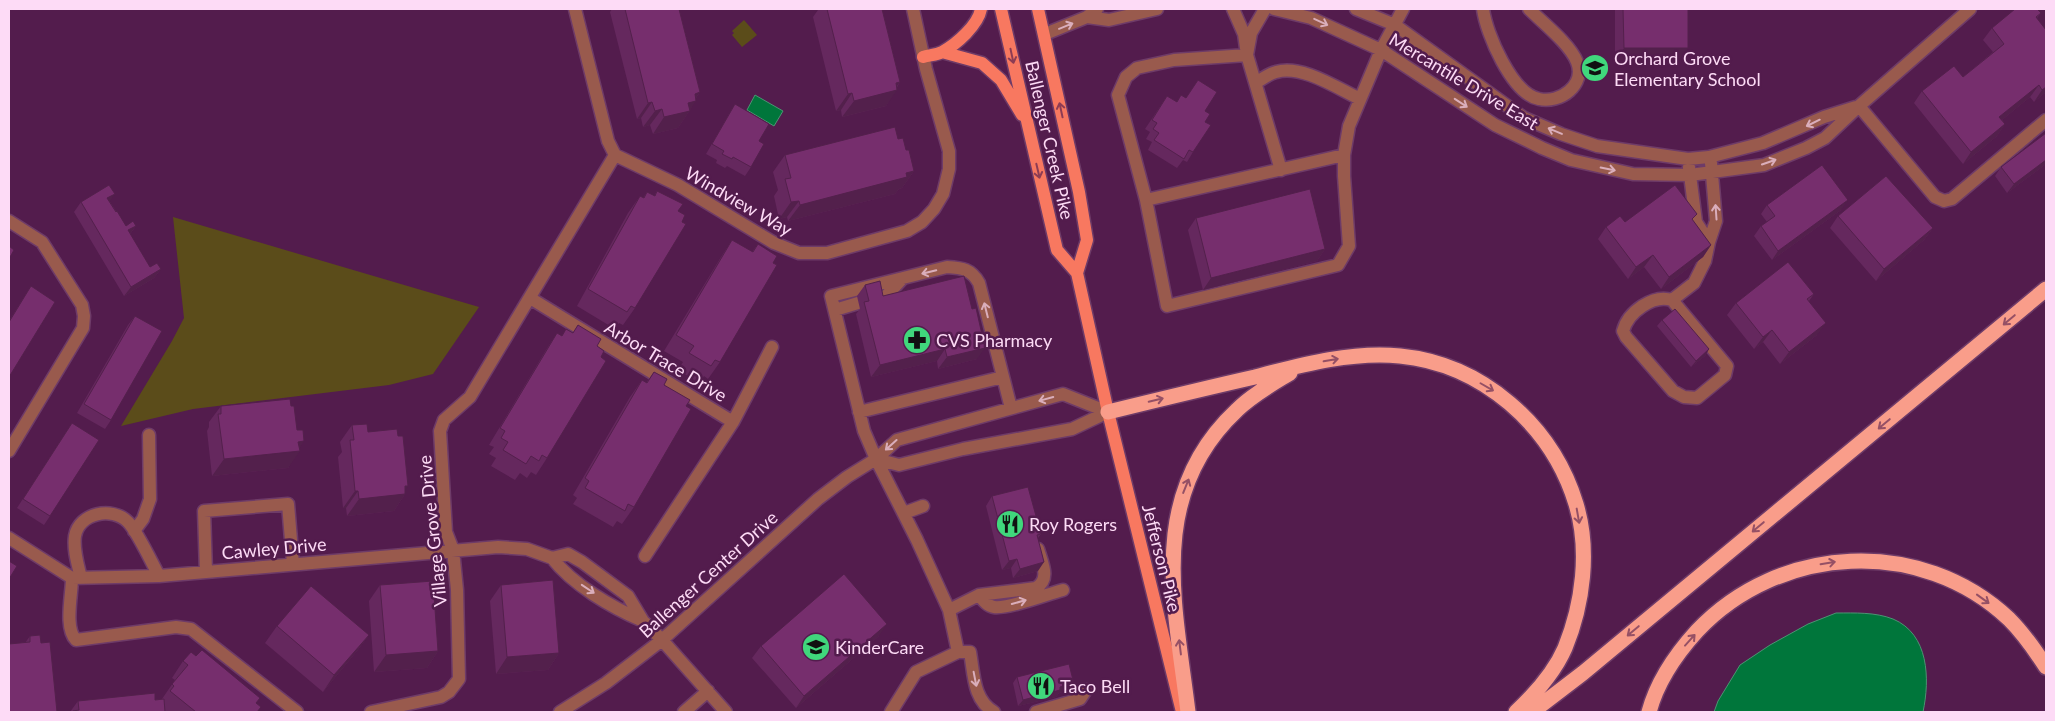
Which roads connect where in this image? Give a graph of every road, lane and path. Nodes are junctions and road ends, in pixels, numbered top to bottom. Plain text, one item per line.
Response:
1 (575, 9) edge
2 (913, 9) edge
3 (981, 9) edge
4 (1001, 9) edge
5 (1038, 9) edge
6 (1157, 9) edge
7 (1233, 9) edge
8 (1265, 9) edge
9 (1274, 9) edge
10 (1356, 9) edge
11 (1403, 9) edge
12 (1483, 9) edge
13 (1529, 9) edge
14 (1970, 9) edge
15 (1092, 13) edge
16 (1395, 25) junction
17 (1045, 34) junction
18 (1381, 50) junction
19 (942, 52) junction
20 (1247, 55) junction
21 (923, 57) junction
22 (1256, 83) junction
23 (1360, 99) junction
24 (1858, 106) junction
25 (2046, 120) edge
26 (1027, 124) junction
27 (615, 155) junction
28 (1344, 155) junction
29 (1710, 157) junction
30 (1688, 160) junction
31 (1281, 170) junction
32 (1713, 171) junction
33 (1690, 175) junction
34 (1146, 200) junction
35 (9, 221) edge
36 (1709, 242) junction
37 (1077, 273) junction
38 (903, 278) junction
39 (2046, 289) edge
40 (530, 298) junction
41 (873, 300) edge
42 (1672, 300) junction
43 (858, 303) dead end
44 (834, 310) junction
45 (772, 347) dead end
46 (1302, 365) junction
47 (1004, 378) junction
48 (1011, 408) junction
49 (859, 412) junction
50 (1108, 412) junction
51 (733, 422) junction
52 (148, 436) dead end
53 (9, 451) edge
54 (876, 459) junction
55 (923, 506) dead end
56 (904, 513) junction
57 (134, 531) junction
58 (9, 538) edge
59 (1036, 540) edge
60 (453, 550) junction
61 (645, 556) dead end
62 (552, 558) junction
63 (293, 564) junction
64 (206, 572) junction
65 (159, 576) junction
66 (77, 578) junction
67 (1063, 590) dead end
68 (979, 595) junction
69 (949, 610) junction
70 (643, 621) junction
71 (662, 640) junction
72 (958, 652) junction
73 (2046, 667) edge
74 (1086, 690) dead end
75 (708, 691) junction
76 (297, 712) edge
77 (371, 712) edge
78 (560, 712) edge
79 (684, 712) edge
80 (726, 712) edge
81 (892, 712) edge
82 (994, 712) edge
83 (1036, 712) edge
84 (1182, 712) edge
85 (1188, 712) edge
86 (1516, 712) edge
87 (1532, 712) edge
88 (1649, 712) edge

1 - 27 street
2 - 21 street, Windview Way
3 - 19 main road
4 -> 26 main road, Ballenger Creek Pike
5 - 17 main road, Ballenger Creek Pike
6 - 15 street
7 - 20 street
8 - 20 street
9 -> 18 street, Mercantile Drive East
10 - 16 street, Mercantile Drive East
11 - 16 street
12 - 13 street
14 - 24 street, Mercantile Drive East
17 -> 15 street
16 - 18 street
30 -> 16 street, Mercantile Drive East
37 -> 17 main road, Ballenger Creek Pike
18 - 23 street
18 -> 33 street, Mercantile Drive East
19 - 21 main road
19 - 26 main road
20 - 22 street
20 - 34 street
21 - 27 street, Windview Way
22 - 23 street
22 - 31 street
23 - 28 street
24 - 25 street
24 -> 29 street, Mercantile Drive East
32 -> 24 street, Mercantile Drive East
26 -> 37 main road, Ballenger Creek Pike
27 - 40 street, Village Grove Drive
28 - 31 street
28 - 34 street
29 - 30 street, Mercantile Drive East
29 - 32 street
30 - 33 street
31 - 34 street
32 - 33 street, Mercantile Drive East
36 -> 32 street
33 - 36 street
35 - 53 street
36 - 42 street
37 - 50 main road, Ballenger Creek Pike
38 - 41 street
38 - 44 street
47 -> 38 street
39 -> 87 highway
40 - 51 street, Arbor Trace Drive
40 - 60 street, Village Grove Drive
42 - 42 street
43 - 44 street
44 - 49 street
45 - 51 street, Arbor Trace Drive
50 -> 46 highway
85 -> 46 highway
46 -> 86 highway
47 - 48 street
47 - 49 street
50 -> 48 street, Ballenger Center Drive
48 -> 54 street, Ballenger Center Drive
49 - 54 street
50 - 54 street
50 - 84 main road, Jefferson Pike
51 - 61 street, Arbor Trace Drive
52 - 57 street
54 - 56 street
54 - 71 street, Ballenger Center Drive
55 - 56 street
56 - 69 street
57 - 65 street
57 - 66 street
58 - 66 street
59 - 68 street
60 - 62 street, Cawley Drive
60 - 63 street, Cawley Drive
60 - 77 street, Village Grove Drive
62 -> 70 street, Cawley Drive
62 - 70 street, Cawley Drive
63 - 64 street, Cawley Drive
63 - 64 street
64 - 65 street, Cawley Drive
65 - 66 street, Cawley Drive
66 - 76 street
68 -> 67 street
68 - 69 street
69 - 72 street
70 - 71 street, Cawley Drive
71 - 75 street, Cawley Drive
71 - 78 street, Ballenger Center Drive
72 - 81 street
72 -> 82 street
88 -> 73 highway
74 - 83 street
75 - 79 street
75 - 80 street, Cawley Drive

